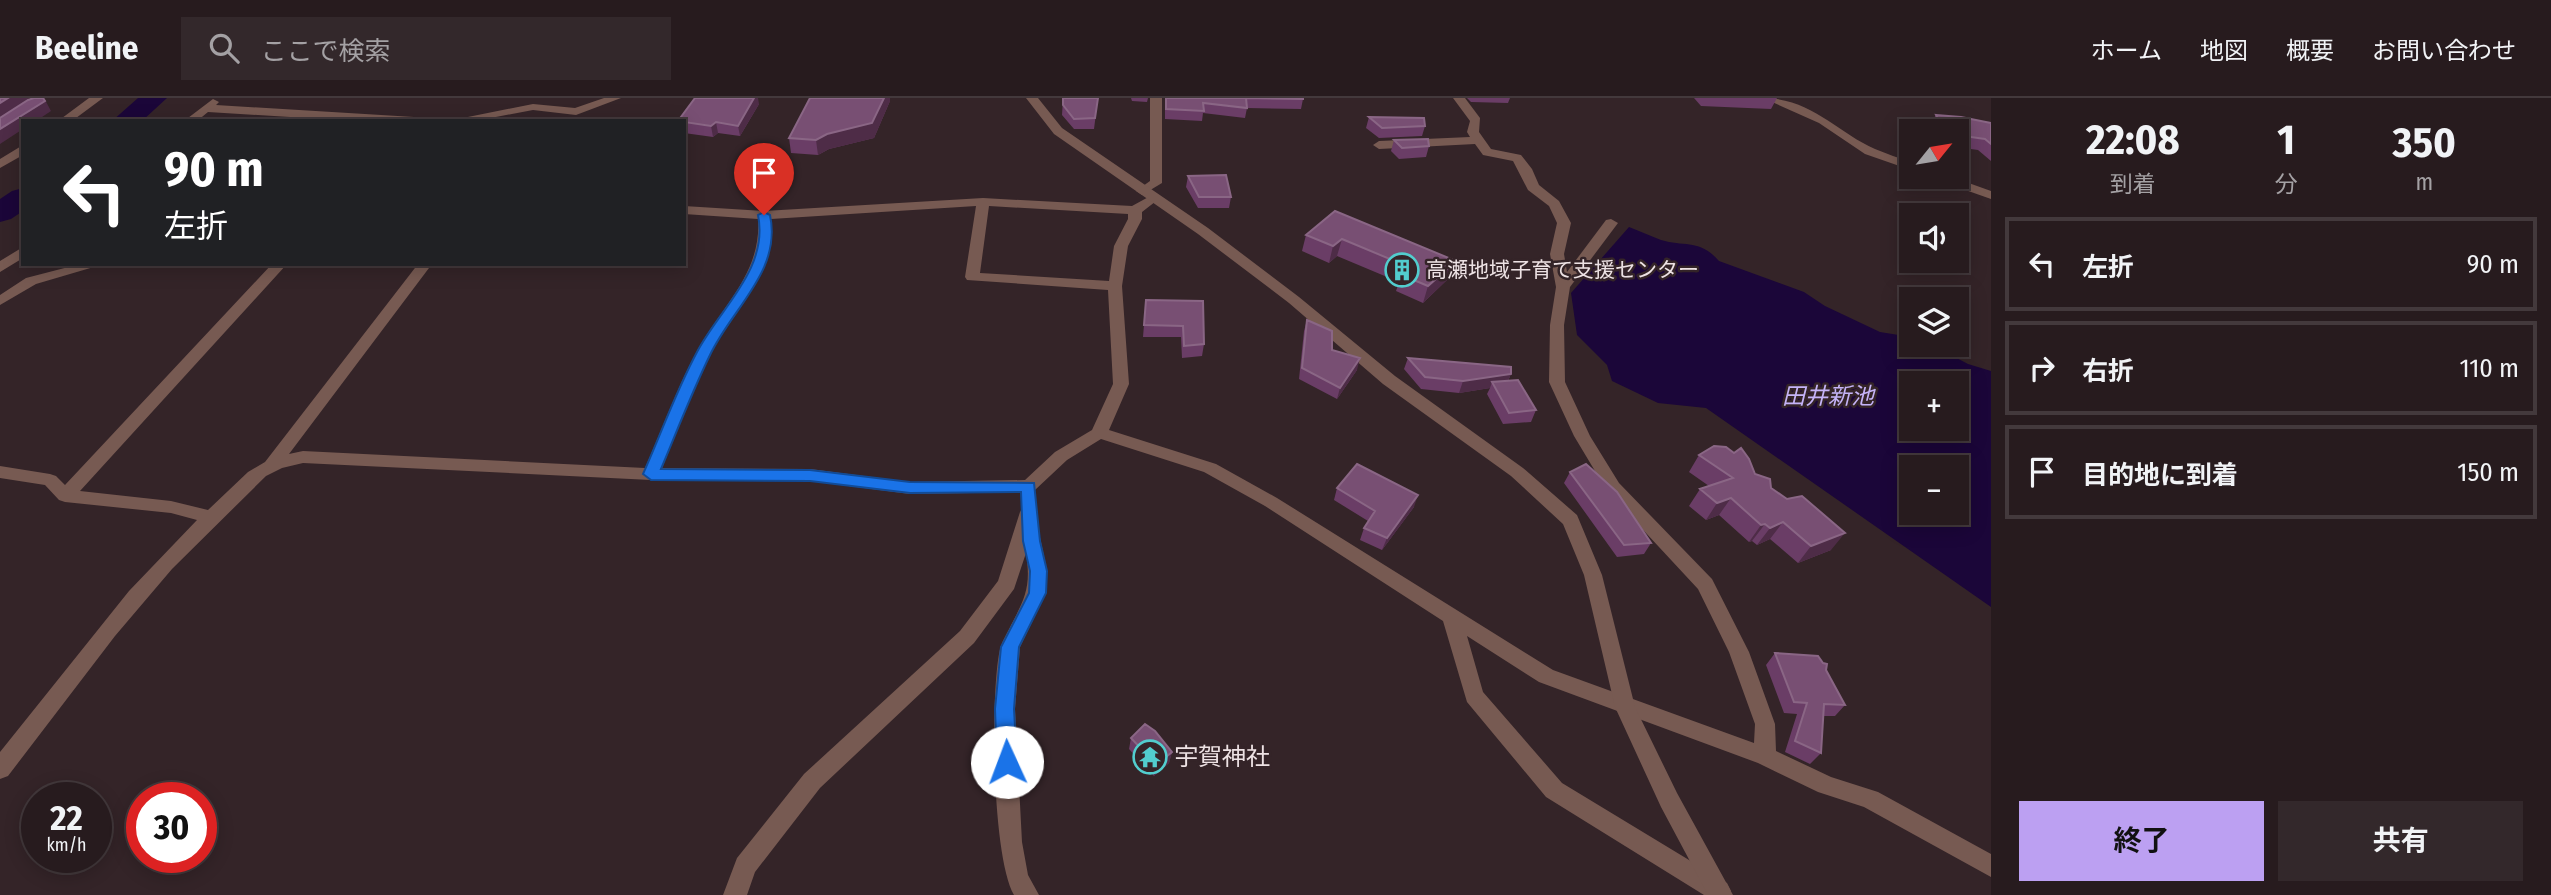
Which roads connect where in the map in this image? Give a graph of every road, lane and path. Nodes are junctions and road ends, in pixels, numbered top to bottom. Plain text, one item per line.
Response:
1 (97, 98) edge
2 (219, 98) edge
3 (615, 98) edge
4 (1032, 98) edge
5 (1156, 98) edge
6 (1459, 98) edge
7 (1769, 98) edge
8 (206, 108) junction
9 (544, 116) edge
10 (67, 119) edge
11 (192, 119) edge
12 (382, 119) edge
13 (465, 119) edge
14 (1479, 140) junction
15 (1379, 145) dead end
16 (12, 153) edge
17 (1899, 162) edge
18 (0, 164) edge
19 (1969, 187) edge
20 (1148, 194) junction
21 (1991, 195) edge
22 (983, 202) junction
23 (1135, 210) junction
24 (686, 211) edge
25 (764, 215) junction
26 (1611, 223) dead end
27 (21, 252) edge
28 (89, 266) edge
29 (278, 266) edge
30 (423, 266) edge
31 (0, 268) edge
32 (1115, 285) junction
33 (1563, 287) junction
34 (0, 301) edge
35 (1099, 433) junction
36 (271, 465) junction
37 (0, 472) edge
38 (651, 474) junction
39 (1029, 486) junction
40 (65, 496) junction
41 (1028, 512) junction
42 (211, 517) junction
43 (1452, 618) junction
44 (1625, 707) junction
45 (1765, 756) junction
46 (0, 769) edge
47 (1991, 866) edge
48 (1720, 893) edge
49 (735, 895) edge
50 (1027, 895) edge

1 - 10 street
2 - 8 street
3 - 9 street
4 - 20 street
5 - 20 street
6 - 14 street
7 - 17 street
8 - 11 street
8 - 12 street
9 - 13 street
14 - 15 street
14 - 33 street
16 - 18 street
19 - 21 street
20 - 23 street
20 - 44 street
22 - 23 street
22 - 25 street
22 - 32 street
23 - 32 street
24 - 25 street
25 - 38 street
26 - 33 street
27 - 31 street
28 - 34 street
29 - 40 street
30 - 36 street
32 - 35 street
33 - 45 street
35 - 39 street
35 - 43 street
36 - 38 street
36 - 42 street
37 - 40 street
38 - 39 street
39 - 41 street
40 - 42 street
41 - 49 street
41 - 50 street
42 - 46 street
43 - 44 street
43 - 48 street
44 - 45 street
44 - 48 street
45 - 47 street

